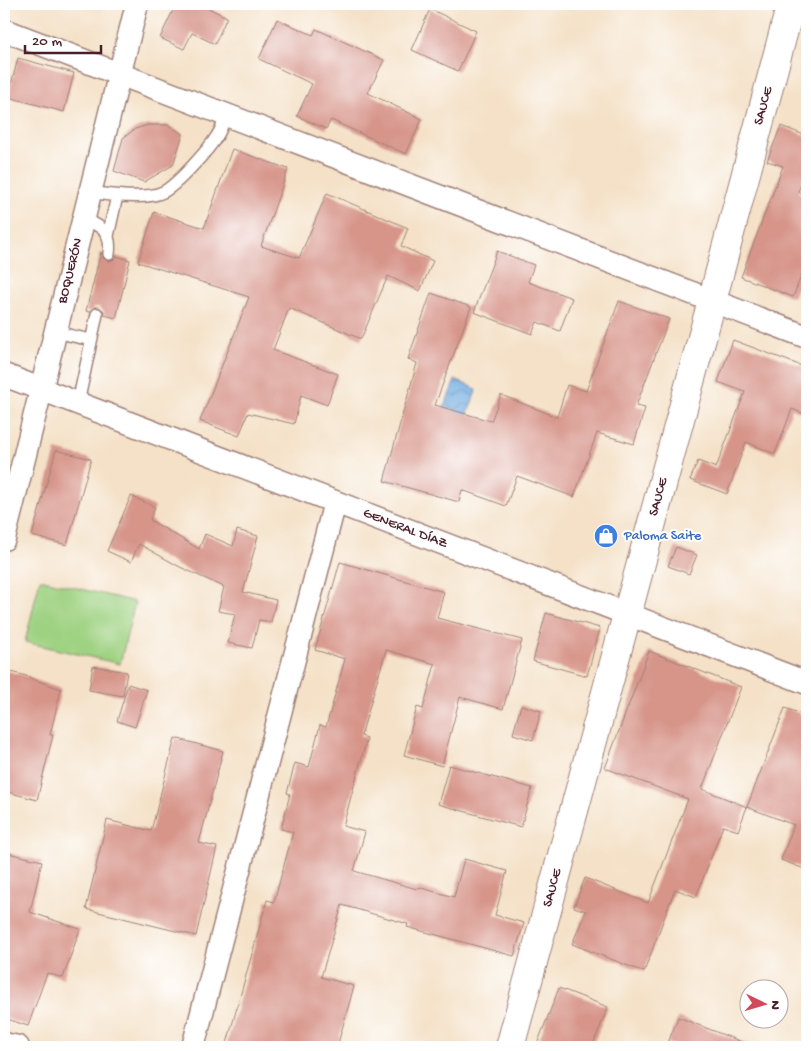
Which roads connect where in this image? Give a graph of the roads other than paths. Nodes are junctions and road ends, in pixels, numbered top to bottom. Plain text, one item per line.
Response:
1 (137, 4) edge
2 (791, 4) edge
3 (4, 30) edge
4 (119, 73) junction
5 (226, 114) junction
6 (90, 192) junction
7 (117, 196) junction
8 (84, 219) junction
9 (108, 236) junction
10 (109, 254) dead end
11 (712, 301) junction
12 (97, 314) dead end
13 (55, 332) junction
14 (807, 337) edge
15 (91, 340) junction
16 (4, 375) edge
17 (41, 389) junction
18 (78, 403) junction
19 (335, 502) junction
20 (4, 539) edge
21 (628, 614) junction
22 (807, 683) edge
23 (4, 1044) edge
24 (18, 1047) edge
25 (193, 1047) edge
26 (510, 1047) edge

1 - 4 street, BOQUERÓN
2 - 11 street, SAUCE
3 - 4 street
4 - 5 street
4 - 6 street, BOQUERÓN
5 - 7 lane
5 - 11 street
6 - 7 lane
6 - 8 street, BOQUERÓN
7 - 9 lane
8 - 9 lane
8 - 13 street, BOQUERÓN
9 - 10 lane
11 - 14 street
11 - 21 street, SAUCE
12 - 15 lane
13 - 15 lane
13 - 17 street, BOQUERÓN
15 - 18 lane
16 - 17 street, GENERAL DÍAZ
17 - 18 street, GENERAL DÍAZ
17 - 20 street, BOQUERÓN
18 - 19 street, GENERAL DÍAZ
19 - 21 street, GENERAL DÍAZ
19 - 25 street
21 - 22 street, GENERAL DÍAZ
21 - 26 street, SAUCE
23 - 24 street

